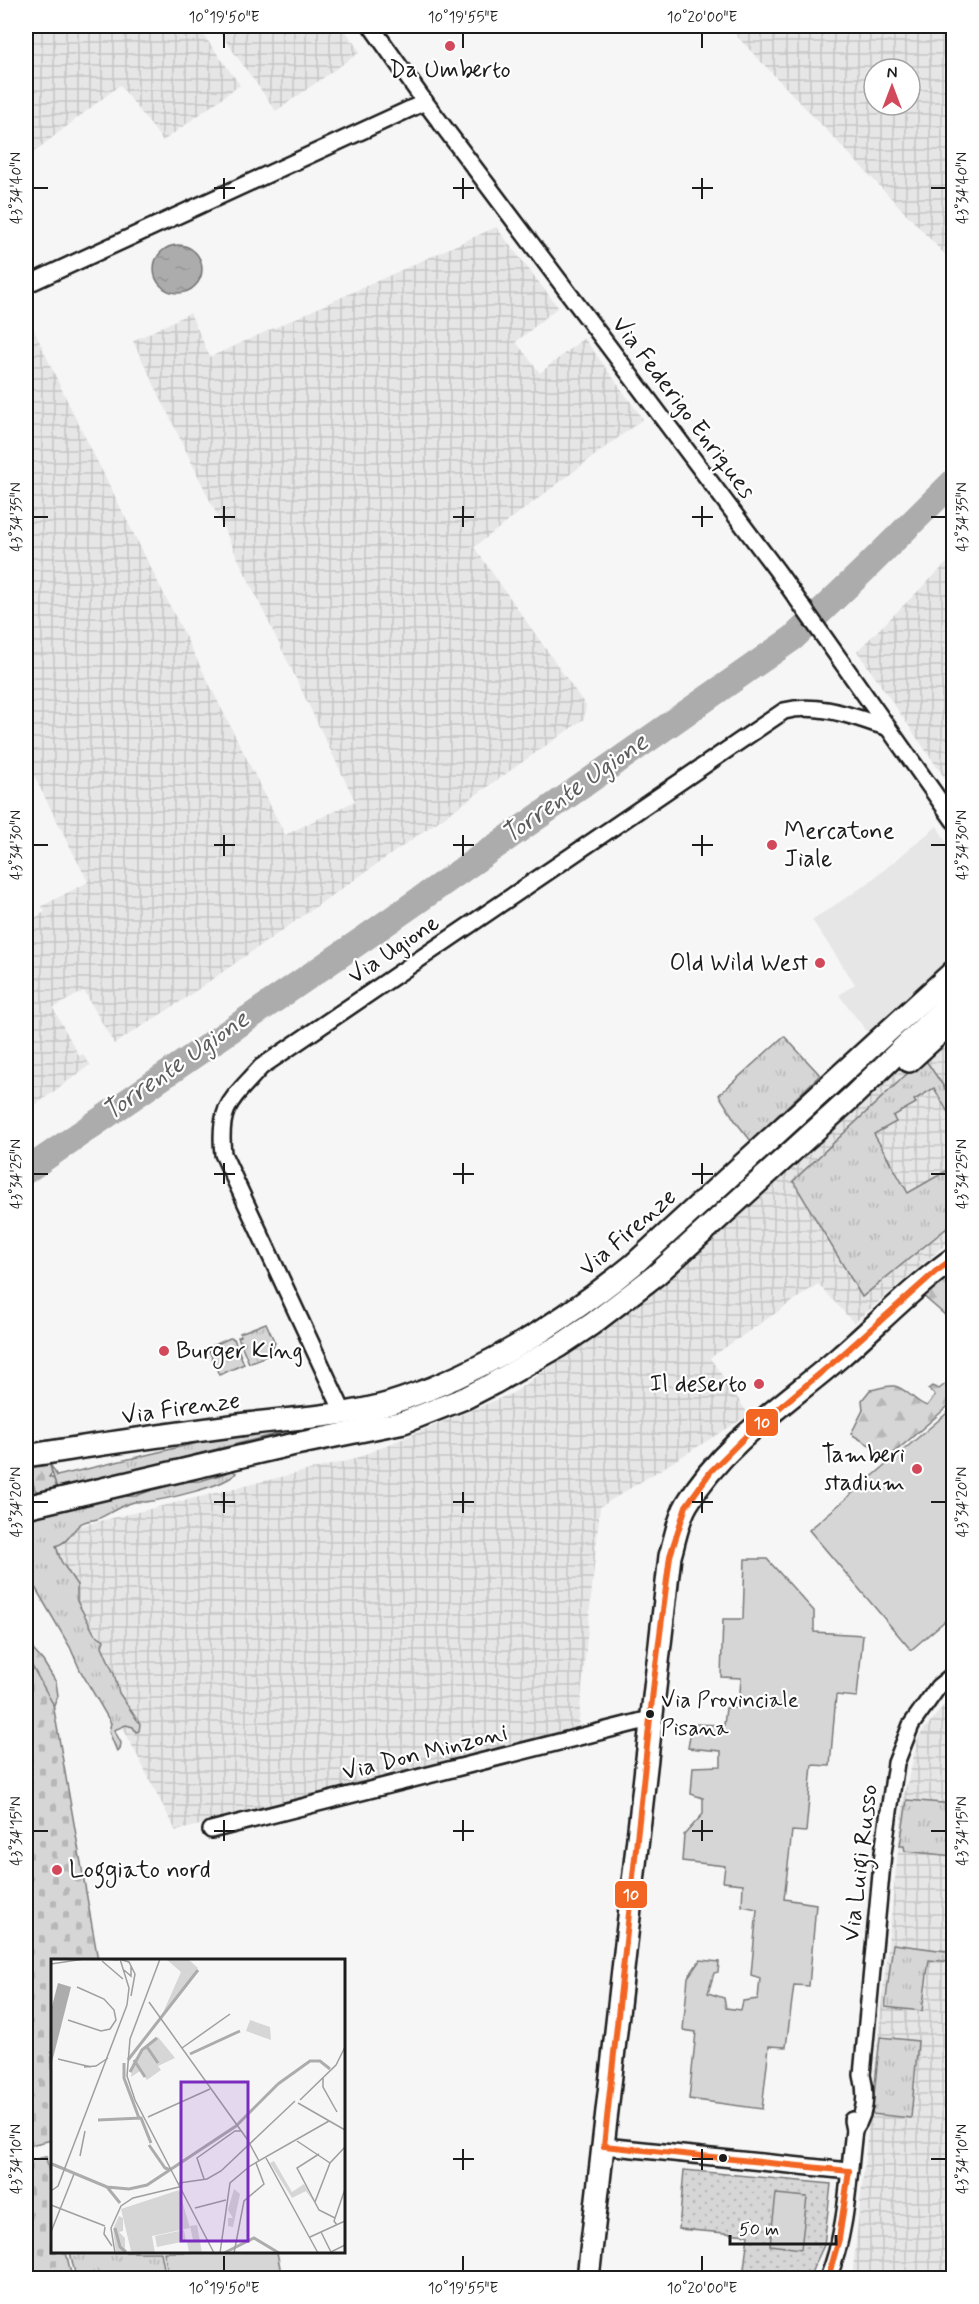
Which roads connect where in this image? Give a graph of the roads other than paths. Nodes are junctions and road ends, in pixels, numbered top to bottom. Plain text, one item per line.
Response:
1 (371, 26) edge
2 (425, 102) junction
3 (26, 285) edge
4 (886, 727) junction
5 (954, 821) edge
6 (954, 971) edge
7 (954, 998) edge
8 (954, 1020) edge
9 (853, 1096) junction
10 (954, 1258) edge
11 (344, 1414) junction
12 (281, 1447) junction
13 (26, 1456) edge
14 (26, 1507) edge
15 (954, 1674) edge
16 (650, 1719) junction
17 (211, 1830) dead end
18 (604, 2146) junction
19 (849, 2171) junction
20 (588, 2278) edge
21 (828, 2278) edge

1 - 2 street, Via Federigo Enriques
2 - 3 street
2 - 4 street, Via Federigo Enriques
4 - 5 street, Via Federigo Enriques
4 - 11 street, Via Ugione
6 - 11 main road, Via Firenze
7 - 9 main road, Via Firenze
8 - 9 main road, Via Firenze
9 - 12 main road, Via Firenze
10 - 16 main road
11 - 12 main road, Via Firenze
11 - 13 main road, Via Firenze
12 - 14 main road, Via Firenze
15 - 19 street, Via Luigi Russo
16 - 17 street, Via Don Minzoni
16 - 18 main road
18 - 19 street
18 - 20 main road
19 - 21 street, Via Luigi Russo

